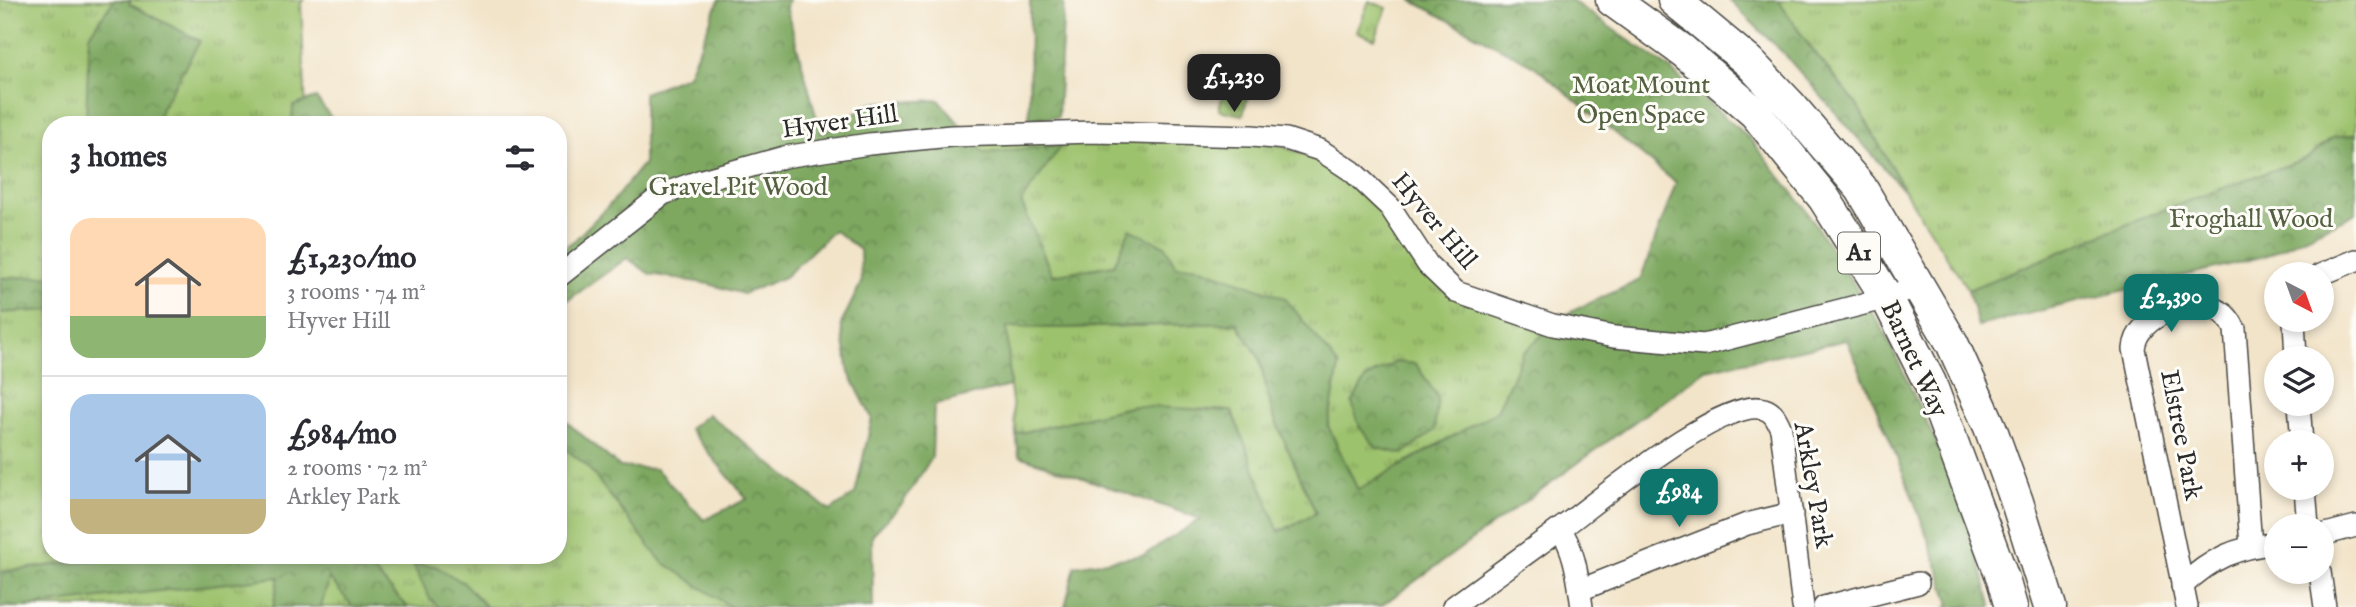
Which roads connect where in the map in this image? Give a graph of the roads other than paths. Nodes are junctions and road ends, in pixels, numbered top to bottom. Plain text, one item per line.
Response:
1 (1612, 0) edge
2 (1674, 0) edge
3 (2356, 260) edge
4 (2334, 269) edge
5 (567, 270) edge
6 (1924, 293) junction
7 (1887, 298) junction
8 (1793, 513) junction
9 (2356, 526) edge
10 (1560, 530) junction
11 (2334, 532) edge
12 (2264, 544) edge
13 (2251, 546) junction
14 (1918, 583) dead end
15 (2321, 584) edge
16 (2185, 597) edge
17 (1581, 599) edge
18 (1453, 607) edge
19 (1803, 607) edge
20 (1824, 607) edge
21 (2011, 607) edge
22 (2050, 607) edge
23 (2325, 607) edge

1 - 7 highway, Barnet Way / A1
2 - 6 highway, Barnet Way / A1
3 - 4 street
5 - 7 street, Hyver Hill
6 - 7 street, Hyver Hill
6 - 22 highway, Barnet Way / A1
7 - 21 highway, Barnet Way / A1
8 - 10 street, Arkley Park
8 - 17 street
8 - 19 street, Arkley Park
9 - 11 street
10 - 17 street
10 - 18 street, Arkley Park
12 - 13 street, Elstree Park
13 - 16 street, Elstree Park
13 - 16 street, Elstree Park
14 - 20 street
15 - 23 street

